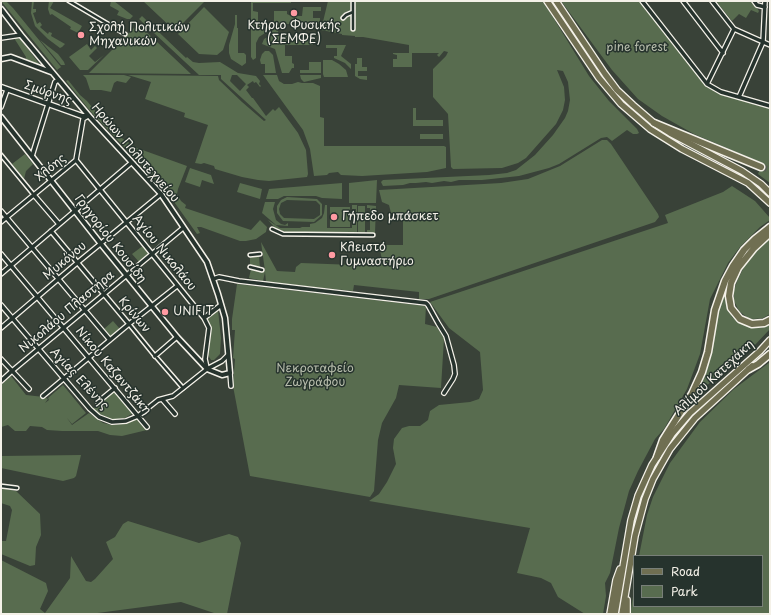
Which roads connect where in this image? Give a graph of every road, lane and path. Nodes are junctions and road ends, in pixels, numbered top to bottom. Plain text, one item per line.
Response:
1 (69, 1) edge
2 (353, 1) edge
3 (547, 1) edge
4 (556, 1) edge
5 (642, 1) edge
6 (683, 1) edge
7 (712, 1) edge
8 (754, 1) edge
9 (765, 1) edge
10 (765, 7) junction
11 (1, 9) edge
12 (353, 12) junction
13 (343, 18) dead end
14 (353, 29) dead end
15 (734, 30) junction
16 (21, 34) junction
17 (125, 34) dead end
18 (1, 38) edge
19 (763, 42) junction
20 (770, 45) edge
21 (723, 53) junction
22 (1, 59) edge
23 (52, 72) junction
24 (58, 80) junction
25 (707, 84) junction
26 (1, 87) edge
27 (7, 90) junction
28 (739, 97) junction
29 (770, 100) edge
30 (48, 104) junction
31 (769, 105) edge
32 (1, 107) edge
33 (89, 116) junction
34 (1, 117) edge
35 (654, 123) junction
36 (1, 155) edge
37 (32, 156) junction
38 (76, 160) junction
39 (131, 162) junction
40 (761, 167) tunnel mouth
41 (51, 180) junction
42 (100, 189) junction
43 (770, 193) edge
44 (161, 194) junction
45 (34, 195) junction
46 (770, 202) edge
47 (1, 211) edge
48 (75, 211) junction
49 (6, 218) junction
50 (1, 222) edge
51 (127, 222) junction
52 (59, 224) junction
53 (770, 227) edge
54 (183, 228) junction
55 (272, 229) dead end
56 (51, 231) junction
57 (767, 233) edge
58 (373, 235) dead end
59 (101, 244) junction
60 (32, 247) junction
61 (152, 253) junction
62 (1, 254) edge
63 (260, 254) dead end
64 (250, 255) dead end
65 (77, 263) junction
66 (11, 265) junction
67 (250, 267) dead end
68 (262, 270) dead end
69 (1, 274) edge
70 (126, 275) junction
71 (59, 279) junction
72 (213, 279) junction
73 (177, 286) junction
74 (104, 294) junction
75 (38, 297) junction
76 (1, 305) edge
77 (221, 305) junction
78 (150, 306) junction
79 (85, 309) junction
80 (12, 318) junction
81 (204, 318) junction
82 (770, 320) edge
83 (129, 324) junction
84 (1, 328) edge
85 (63, 328) junction
86 (177, 337) junction
87 (110, 340) junction
88 (770, 340) edge
89 (38, 349) junction
90 (770, 350) edge
91 (770, 354) edge
92 (228, 355) junction
93 (156, 357) junction
94 (89, 358) junction
95 (1, 359) edge
96 (207, 369) junction
97 (749, 369) junction
98 (12, 370) junction
99 (230, 373) junction
100 (63, 379) junction
101 (1, 381) edge
102 (231, 386) dead end
103 (115, 388) junction
104 (183, 388) junction
105 (29, 389) dead end
106 (444, 393) dead end
107 (43, 396) dead end
108 (162, 399) junction
109 (98, 402) dead end
110 (175, 414) dead end
111 (138, 416) junction
112 (147, 427) dead end
113 (657, 457) junction
114 (1, 486) edge
115 (18, 488) dead end
116 (624, 562) junction
117 (627, 584) junction
118 (610, 614) edge
119 (615, 614) edge
120 (622, 614) edge
121 (627, 614) edge

1 - 17 street
2 - 12 street
3 - 46 main road
4 - 35 main road
5 - 25 street
6 - 21 street
7 - 15 street
8 - 10 street
9 - 10 street
10 - 19 street
11 - 16 street, Ηρώων Πολυτεχνείου
12 - 13 street
12 - 14 street
15 - 19 street
15 - 21 street
16 - 18 street
16 - 23 street, Ηρώων Πολυτεχνείου
19 - 20 street
19 - 28 street
21 - 25 street
22 - 23 street
23 - 24 street, Ηρώων Πολυτεχνείου
24 - 30 street
24 - 33 street, Ηρώων Πολυτεχνείου
25 - 28 street
26 - 27 street, Σμύρνης
27 - 30 street, Σμύρνης
27 - 32 street
28 - 31 street
29 - 31 street
30 - 33 street, Σμύρνης
30 - 37 street
33 - 38 street, Χλόης
33 - 39 street, Ηρώων Πολυτεχνείου
34 - 37 street, Γρηγορίου Κουσίδη
35 - 40 highway
35 - 43 main road
36 - 45 street
37 - 41 street, Γρηγορίου Κουσίδη
38 - 41 street, Χλόης
38 - 42 street, Αγίου Νικολάου
39 - 42 street
39 - 44 street, Ηρώων Πολυτεχνείου
41 - 45 street, Χλόης
41 - 48 street, Γρηγορίου Κουσίδη
42 - 48 street
42 - 51 street, Αγίου Νικολάου
44 - 51 street, Μυκόνου
44 - 54 street, Ηρώων Πολυτεχνείου
45 - 49 street, Χλόης
45 - 52 street
47 - 49 street
48 - 52 street
48 - 59 street, Γρηγορίου Κουσίδη
49 - 50 street, Χλόης
49 - 60 street
51 - 59 street, Μυκόνου
51 - 61 street, Αγίου Νικολάου
52 - 56 street
53 - 57 highway
54 - 61 street, Νικολάου Πλαστήρα
54 - 72 street, Ηρώων Πολυτεχνείου
55 - 58 street
56 - 60 street
56 - 65 street, Κρίνων
57 - 82 highway
57 - 113 highway
59 - 65 street, Μυκόνου
59 - 70 street, Γρηγορίου Κουσίδη
60 - 66 street
60 - 71 street
61 - 70 street, Νικολάου Πλαστήρα
61 - 73 street, Αγίου Νικολάου
62 - 66 street, Νίκου Καζαντζάκη
63 - 64 street
65 - 71 street, Μυκόνου
65 - 74 street, Κρίνων
66 - 69 street
66 - 75 street, Νίκου Καζαντζάκη
67 - 68 street
70 - 74 street, Νικολάου Πλαστήρα
70 - 78 street, Γρηγορίου Κουσίδη
71 - 75 street, Μυκόνου
71 - 79 street
72 - 77 street, Ηρώων Πολυτεχνείου
72 - 106 street
73 - 78 street
73 - 81 street, Αγίου Νικολάου
74 - 79 street, Νικολάου Πλαστήρα
74 - 83 street, Κρίνων
75 - 80 street, Μυκόνου
75 - 85 street, Νίκου Καζαντζάκη
76 - 80 street, Αγίας Ελένης
77 - 81 street
77 - 92 street, Ηρώων Πολυτεχνείου
78 - 83 street
78 - 86 street, Γρηγορίου Κουσίδη
79 - 85 street, Νικολάου Πλαστήρα
79 - 87 street
80 - 84 street, Μυκόνου
80 - 89 street, Αγίας Ελένης
81 - 96 street, Αγίου Νικολάου
83 - 87 street
83 - 93 street, Κρίνων
85 - 89 street, Νικολάου Πλαστήρα
85 - 94 street, Νίκου Καζαντζάκη
86 - 93 street
86 - 96 street, Γρηγορίου Κουσίδη
87 - 94 street
88 - 113 main road, Αλίμου Κατεχάκη
89 - 98 street, Νικολάου Πλαστήρα
89 - 100 street, Αγίας Ελένης
90 - 97 main road, Αλίμου Κατεχάκη
91 - 97 highway
92 - 96 street
92 - 99 street, Ηρώων Πολυτεχνείου
93 - 104 street, Κρίνων
94 - 100 street
94 - 103 street, Νίκου Καζαντζάκη
95 - 98 street
96 - 99 street
96 - 104 street
97 - 117 main road, Αλίμου Κατεχάκη
98 - 101 street, Νικολάου Πλαστήρα
98 - 105 street
99 - 102 street
100 - 107 street
100 - 111 street, Αγίας Ελένης
103 - 109 street
103 - 111 street, Νίκου Καζαντζάκη
104 - 108 street
108 - 110 street
108 - 111 street
111 - 112 street, Νίκου Καζαντζάκη
113 - 116 main road, Αλίμου Κατεχάκη
114 - 115 street
116 - 118 main road
116 - 119 main road, Αλίμου Κατεχάκη
117 - 120 main road, Αλίμου Κατεχάκη
117 - 121 main road

